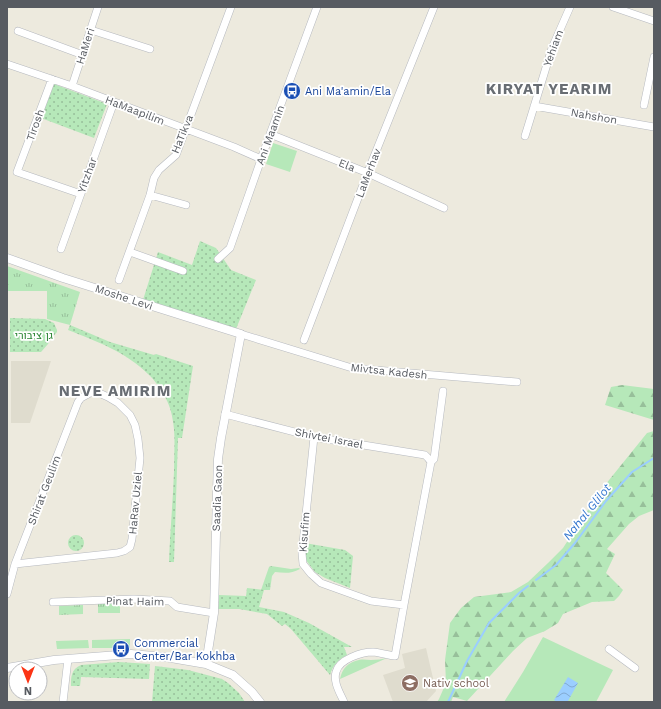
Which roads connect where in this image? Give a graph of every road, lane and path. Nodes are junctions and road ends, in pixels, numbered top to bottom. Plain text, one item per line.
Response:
1 (98, 7) edge
2 (231, 7) edge
3 (317, 7) edge
4 (434, 7) edge
5 (570, 7) edge
6 (613, 7) edge
7 (654, 21) edge
8 (91, 30) junction
9 (18, 31) dead end
10 (150, 49) dead end
11 (82, 55) junction
12 (654, 57) edge
13 (7, 64) edge
14 (52, 79) junction
15 (72, 86) junction
16 (114, 102) junction
17 (644, 105) dead end
18 (534, 106) junction
19 (654, 126) edge
20 (185, 129) junction
21 (270, 134) junction
22 (525, 136) dead end
23 (261, 159) junction
24 (368, 173) junction
25 (80, 194) junction
26 (150, 194) junction
27 (186, 205) dead end
28 (444, 208) dead end
29 (61, 248) dead end
30 (130, 252) junction
31 (7, 258) edge
32 (218, 259) dead end
33 (183, 270) dead end
34 (120, 280) dead end
35 (241, 334) junction
36 (304, 340) dead end
37 (517, 382) dead end
38 (442, 391) dead end
39 (90, 393) joint
40 (225, 414) junction
41 (314, 437) junction
42 (431, 462) junction
43 (15, 564) junction
44 (7, 594) edge
45 (53, 602) dead end
46 (404, 605) junction
47 (214, 614) junction
48 (609, 649) dead end
49 (68, 659) junction
50 (206, 664) junction
51 (7, 668) edge
52 (635, 668) dead end
53 (63, 702) edge
54 (260, 702) edge
55 (344, 702) edge

1 - 8 street, HaMeri
2 - 20 street, HaTikva
3 - 21 street, Ani Maamin
4 - 24 street, LaMerhav
5 - 18 street, Yehiam
6 - 7 street
8 - 10 street
8 - 11 street, HaMeri
9 - 11 street
11 - 15 street, HaMeri
12 - 17 street
13 - 14 street, HaMaapilim
14 - 15 street, HaMaapilim
14 - 25 street, Tirosh
15 - 16 street, HaMaapilim
16 - 20 street, HaMaapilim
16 - 25 street, Yitzhar
18 - 19 street, Nahshon
18 - 22 street, Yehiam
20 - 23 street, HaMaapilim
20 - 26 street, HaTikva
21 - 23 street, Ani Maamin
21 - 24 street, Ela
23 - 32 street, Ani Maamin
24 - 28 street, Ela
24 - 36 street, LaMerhav
25 - 29 street, Yitzhar
26 - 27 street
26 - 30 street, HaTikva
30 - 33 street
30 - 34 street, HaTikva
31 - 35 street, Moshe Levi
35 - 37 street, Mivtsa Kadesh
35 - 40 street, Saadia Gaon
38 - 42 street
39 - 43 street, Shirat Geulim
39 - 43 street, HaRav Uziel
40 - 41 street, Shivtei Israel
40 - 47 street, Saadia Gaon
41 - 42 street, Shivtei Israel
41 - 46 street, Kisufim
42 - 46 street
43 - 44 street, Shirat Geulim
45 - 47 street, Pinat Haim
46 - 55 street
47 - 50 street, Saadia Gaon
48 - 52 street
49 - 50 street
49 - 51 street
49 - 53 street
50 - 54 street

